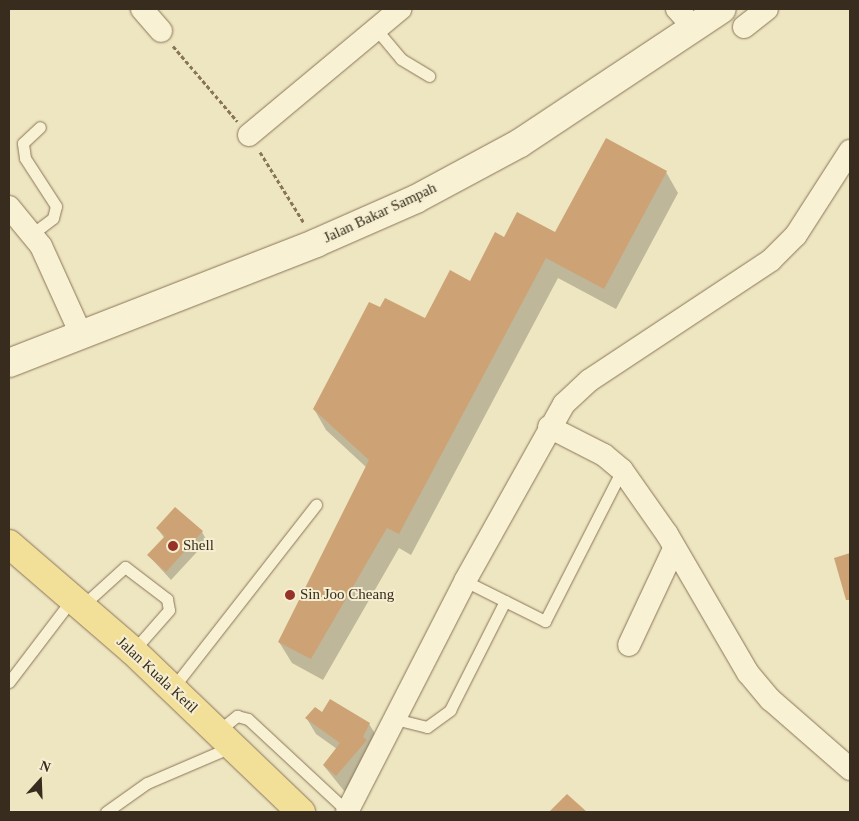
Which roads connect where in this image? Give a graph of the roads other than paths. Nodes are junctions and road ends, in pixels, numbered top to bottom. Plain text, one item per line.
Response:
1 (142, 9) edge
2 (400, 9) edge
3 (677, 9) edge
4 (722, 9) edge
5 (767, 9) edge
6 (744, 27) dead end
7 (376, 29) junction
8 (695, 29) junction
9 (161, 31) road end
10 (429, 76) dead end
11 (40, 126) dead end
12 (249, 135) road end
13 (850, 151) edge
14 (9, 207) edge
15 (32, 234) junction
16 (81, 334) junction
17 (9, 363) edge
18 (549, 427) junction
19 (622, 470) junction
20 (316, 506) dead end
21 (9, 544) edge
22 (674, 549) junction
23 (466, 581) junction
24 (505, 601) junction
25 (78, 602) junction
26 (629, 645) dead end
27 (133, 651) junction
28 (9, 682) edge
29 (172, 689) junction
30 (395, 719) junction
31 (225, 739) junction
32 (850, 769) edge
33 (106, 812) edge
34 (301, 812) edge
35 (347, 812) edge

1 - 9 street
2 - 7 street
3 - 8 street
4 - 8 main road, Jalan Bakar Sampah
5 - 6 street
7 - 10 lane
7 - 12 street
8 - 16 main road, Jalan Bakar Sampah
11 - 15 lane
13 - 18 street
14 - 15 street
15 - 16 street
16 - 17 main road, Jalan Bakar Sampah
18 - 19 street
18 - 23 street
19 - 22 street
19 - 24 lane
20 - 29 lane
21 - 25 main road, Jalan Kuala Ketil
22 - 26 street
22 - 32 street
23 - 24 lane
23 - 30 street
24 - 30 lane
25 - 27 main road, Jalan Kuala Ketil
25 - 27 lane
25 - 28 lane
27 - 29 main road, Jalan Kuala Ketil
29 - 31 main road, Jalan Kuala Ketil
30 - 35 street
31 - 33 lane
31 - 34 main road, Jalan Kuala Ketil
31 - 35 lane

